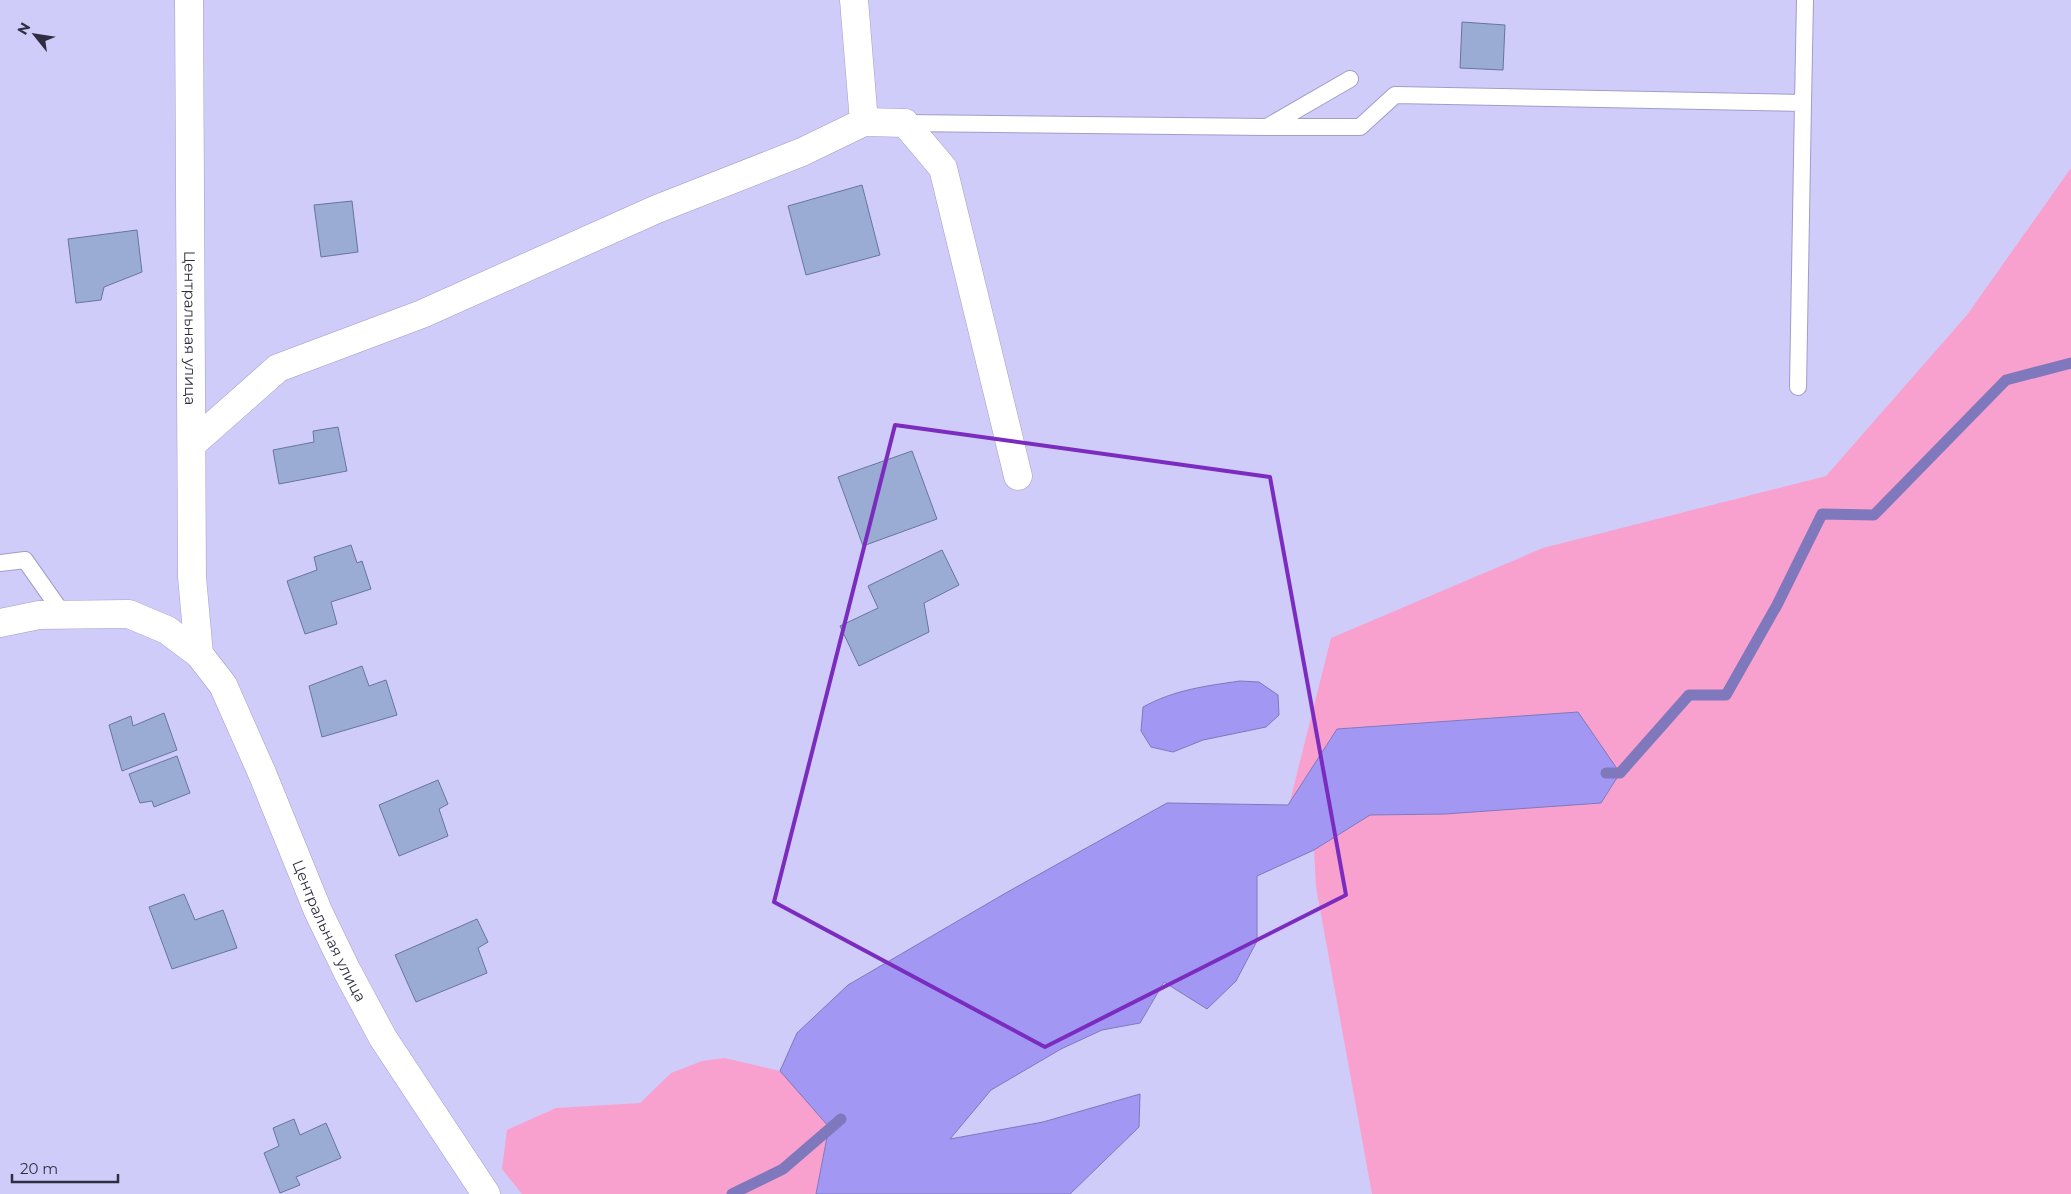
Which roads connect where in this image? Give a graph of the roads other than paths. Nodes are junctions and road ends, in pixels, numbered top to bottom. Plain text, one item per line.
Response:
1 (189, 0) edge
2 (854, 0) edge
3 (1805, 0) edge
4 (1350, 79) dead end
5 (1803, 103) junction
6 (864, 122) junction
7 (905, 123) junction
8 (1266, 127) junction
9 (1798, 387) dead end
10 (192, 444) junction
11 (1018, 476) dead end
12 (0, 564) edge
13 (63, 614) junction
14 (0, 623) edge
15 (198, 654) junction
16 (486, 1194) edge

1 - 10 street, Центральная улица
2 - 6 street
3 - 5 lane
4 - 8 lane
5 - 8 lane
5 - 9 lane
6 - 7 street
6 - 10 street
7 - 8 lane
7 - 11 street
10 - 15 street, Центральная улица
12 - 13 lane
13 - 14 street, Центральная улица
13 - 15 street, Центральная улица
15 - 16 street, Центральная улица

